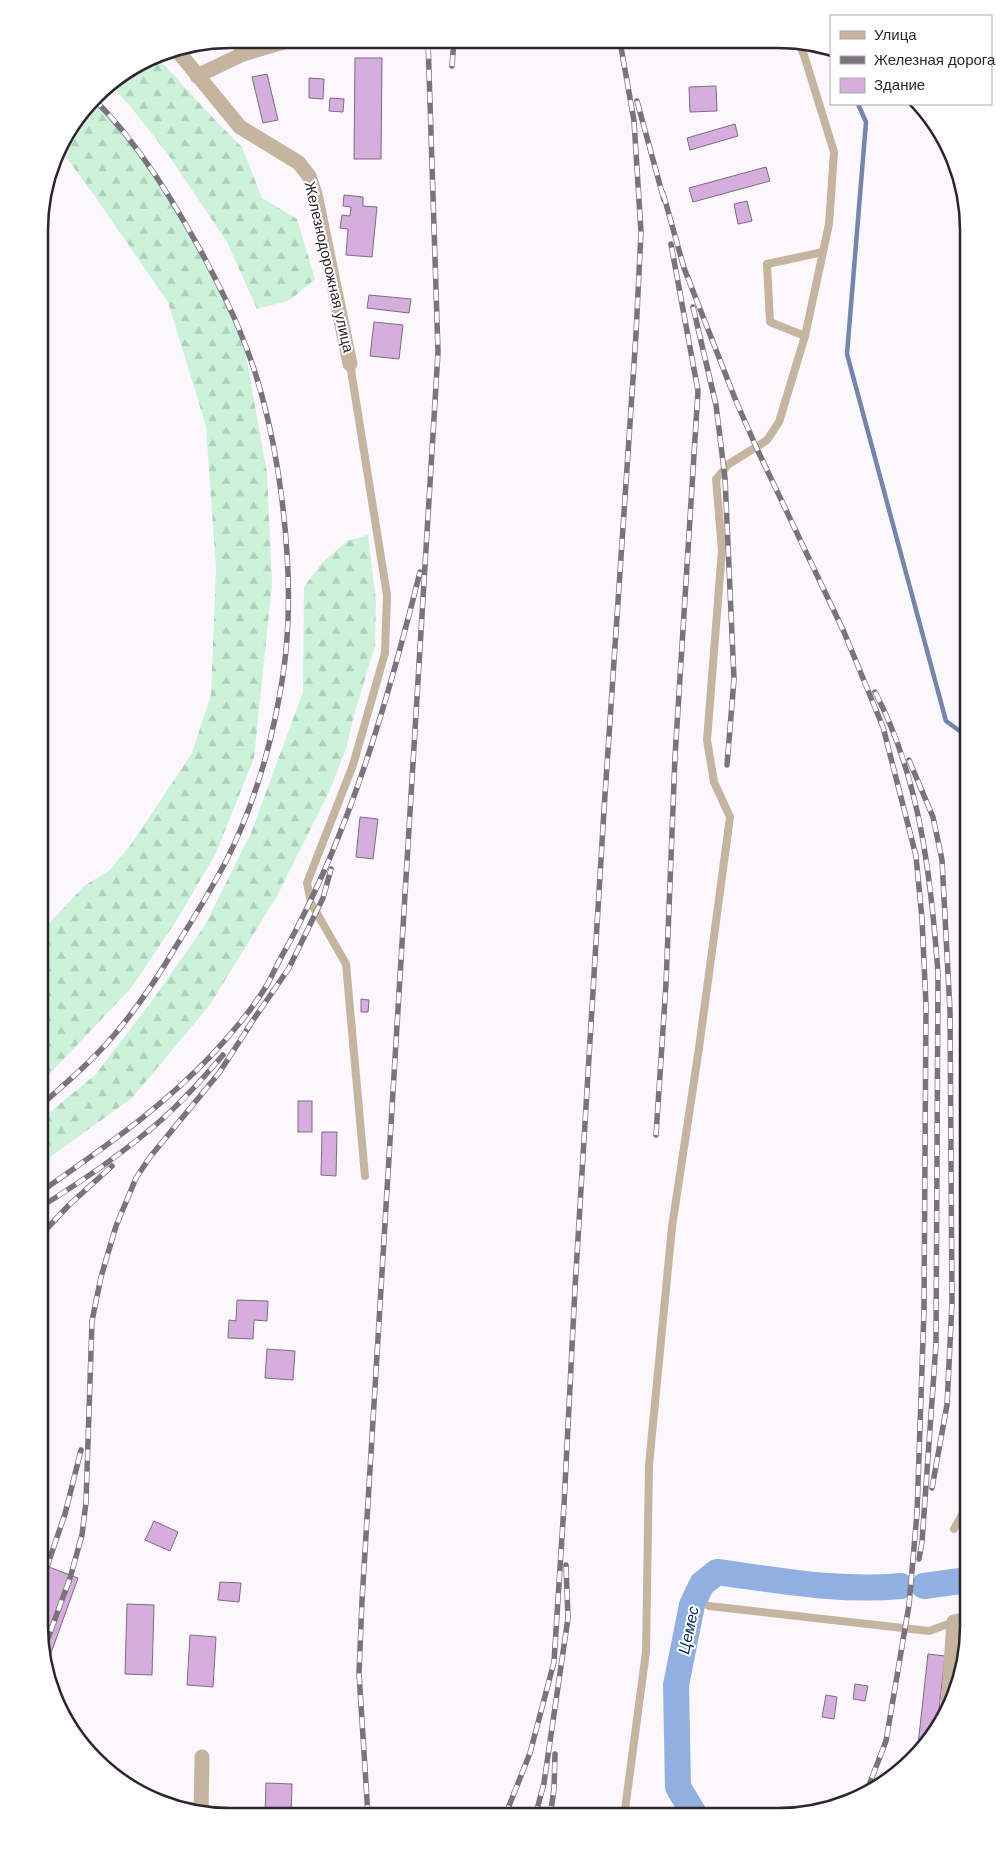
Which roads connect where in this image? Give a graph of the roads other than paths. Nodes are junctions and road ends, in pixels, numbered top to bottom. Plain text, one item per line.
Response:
1 (242, 48) edge
2 (263, 48) edge
3 (801, 49) edge
4 (243, 54) junction
5 (180, 55) edge
6 (198, 76) junction
7 (823, 252) junction
8 (806, 336) junction
9 (350, 364) joint
10 (365, 1176) dead end
11 (960, 1518) edge
12 (954, 1528) dead end
13 (709, 1606) dead end
14 (960, 1621) edge
15 (960, 1630) edge
16 (954, 1671) edge
17 (202, 1757) dead end
18 (201, 1806) edge
19 (625, 1808) edge

1 - 4 street
2 - 4 street
3 - 7 lane
4 - 6 street
5 - 6 street, Железнодорожная улица
6 - 9 street, Железнодорожная улица
7 - 8 lane
7 - 8 lane
8 - 19 lane
9 - 10 lane
11 - 12 lane
13 - 14 lane
15 - 16 street
17 - 18 street

